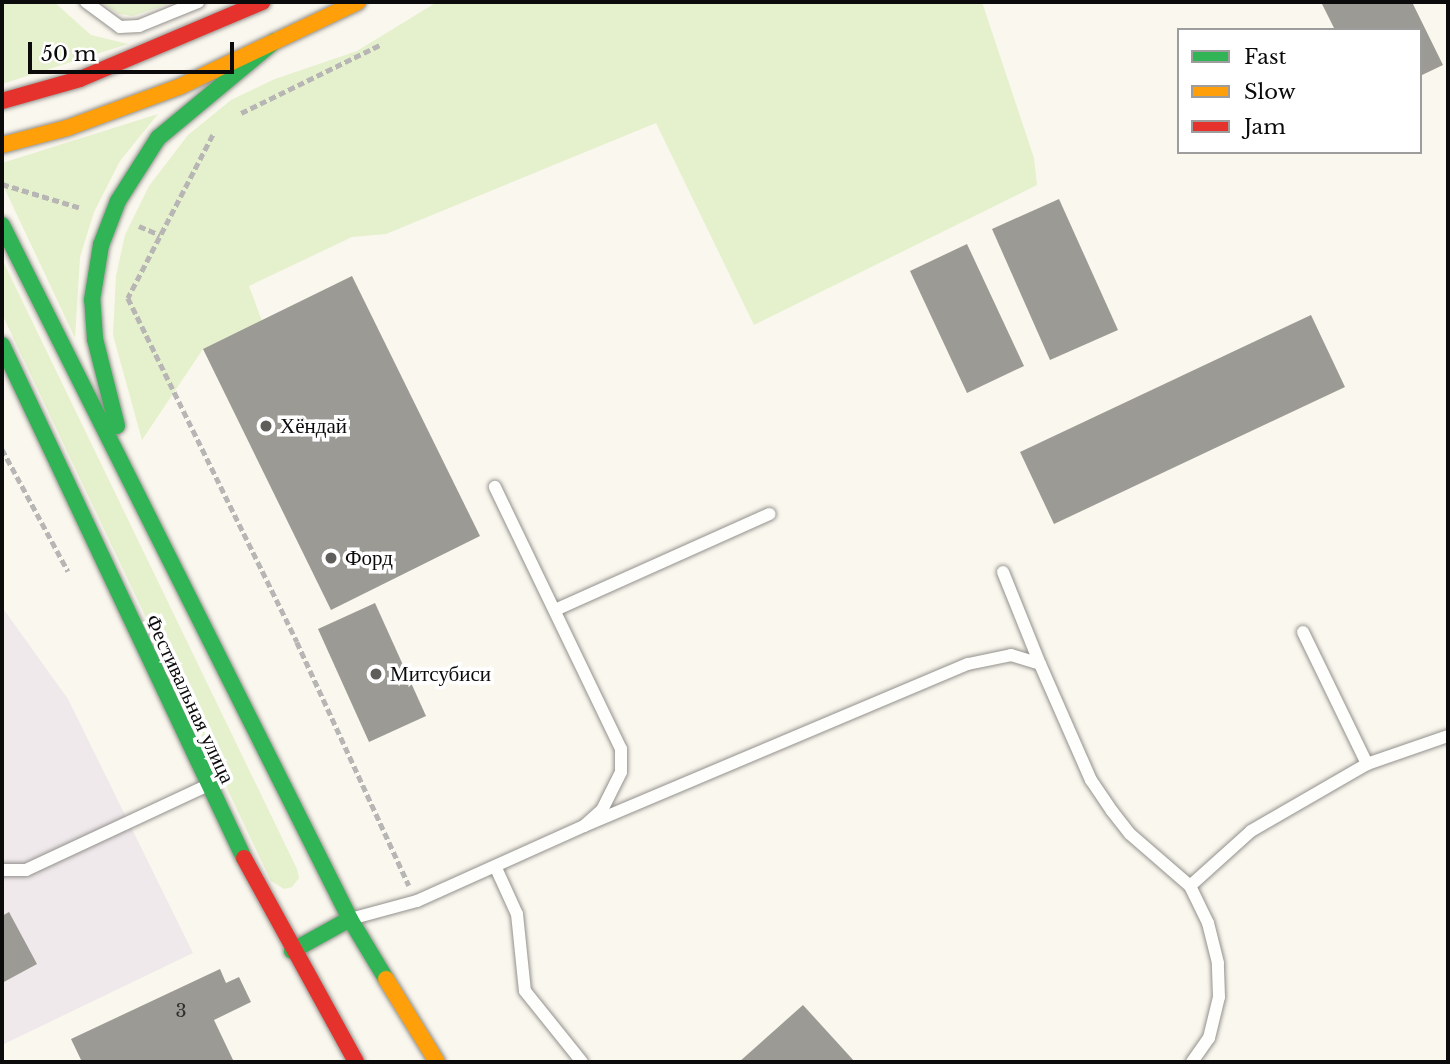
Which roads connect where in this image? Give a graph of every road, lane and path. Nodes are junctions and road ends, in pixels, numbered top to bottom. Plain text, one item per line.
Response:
1 (86, 2) edge
2 (198, 2) edge
3 (262, 2) edge
4 (358, 2) edge
5 (275, 41) junction
6 (380, 46) dead end
7 (2, 101) edge
8 (231, 118) dead end
9 (219, 124) dead end
10 (2, 145) edge
11 (2, 225) edge
12 (2, 345) edge
13 (26, 440) dead end
14 (128, 471) junction
15 (495, 487) dead end
16 (771, 514) dead end
17 (86, 523) junction
18 (1003, 572) dead end
19 (555, 610) junction
20 (1303, 632) dead end
21 (1040, 664) junction
22 (1448, 736) edge
23 (1367, 764) junction
24 (206, 786) junction
25 (584, 826) junction
26 (496, 868) junction
27 (2, 870) edge
28 (1190, 886) junction
29 (417, 901) junction
30 (350, 919) junction
31 (292, 951) junction
32 (356, 1062) edge
33 (436, 1062) edge
34 (582, 1062) edge
35 (1192, 1062) edge

1 - 2 lane
3 - 7 main road
4 - 5 main road
5 - 10 main road
5 - 14 main road
6 - 8 path
9 - 29 path
11 - 14 main road
12 - 17 main road, Фестивальная улица
13 - 17 main road
14 - 30 main road, Фестивальная улица
15 - 19 lane
16 - 19 lane
17 - 24 main road, Фестивальная улица
18 - 21 lane
19 - 25 lane
20 - 23 lane
21 - 25 lane
21 - 28 lane
22 - 23 lane
23 - 28 lane
24 - 27 lane
24 - 31 main road, Фестивальная улица
25 - 26 lane
26 - 29 lane
26 - 34 lane
28 - 35 lane
29 - 30 lane
30 - 31 main road
30 - 33 main road, Фестивальная улица
31 - 32 main road, Фестивальная улица

